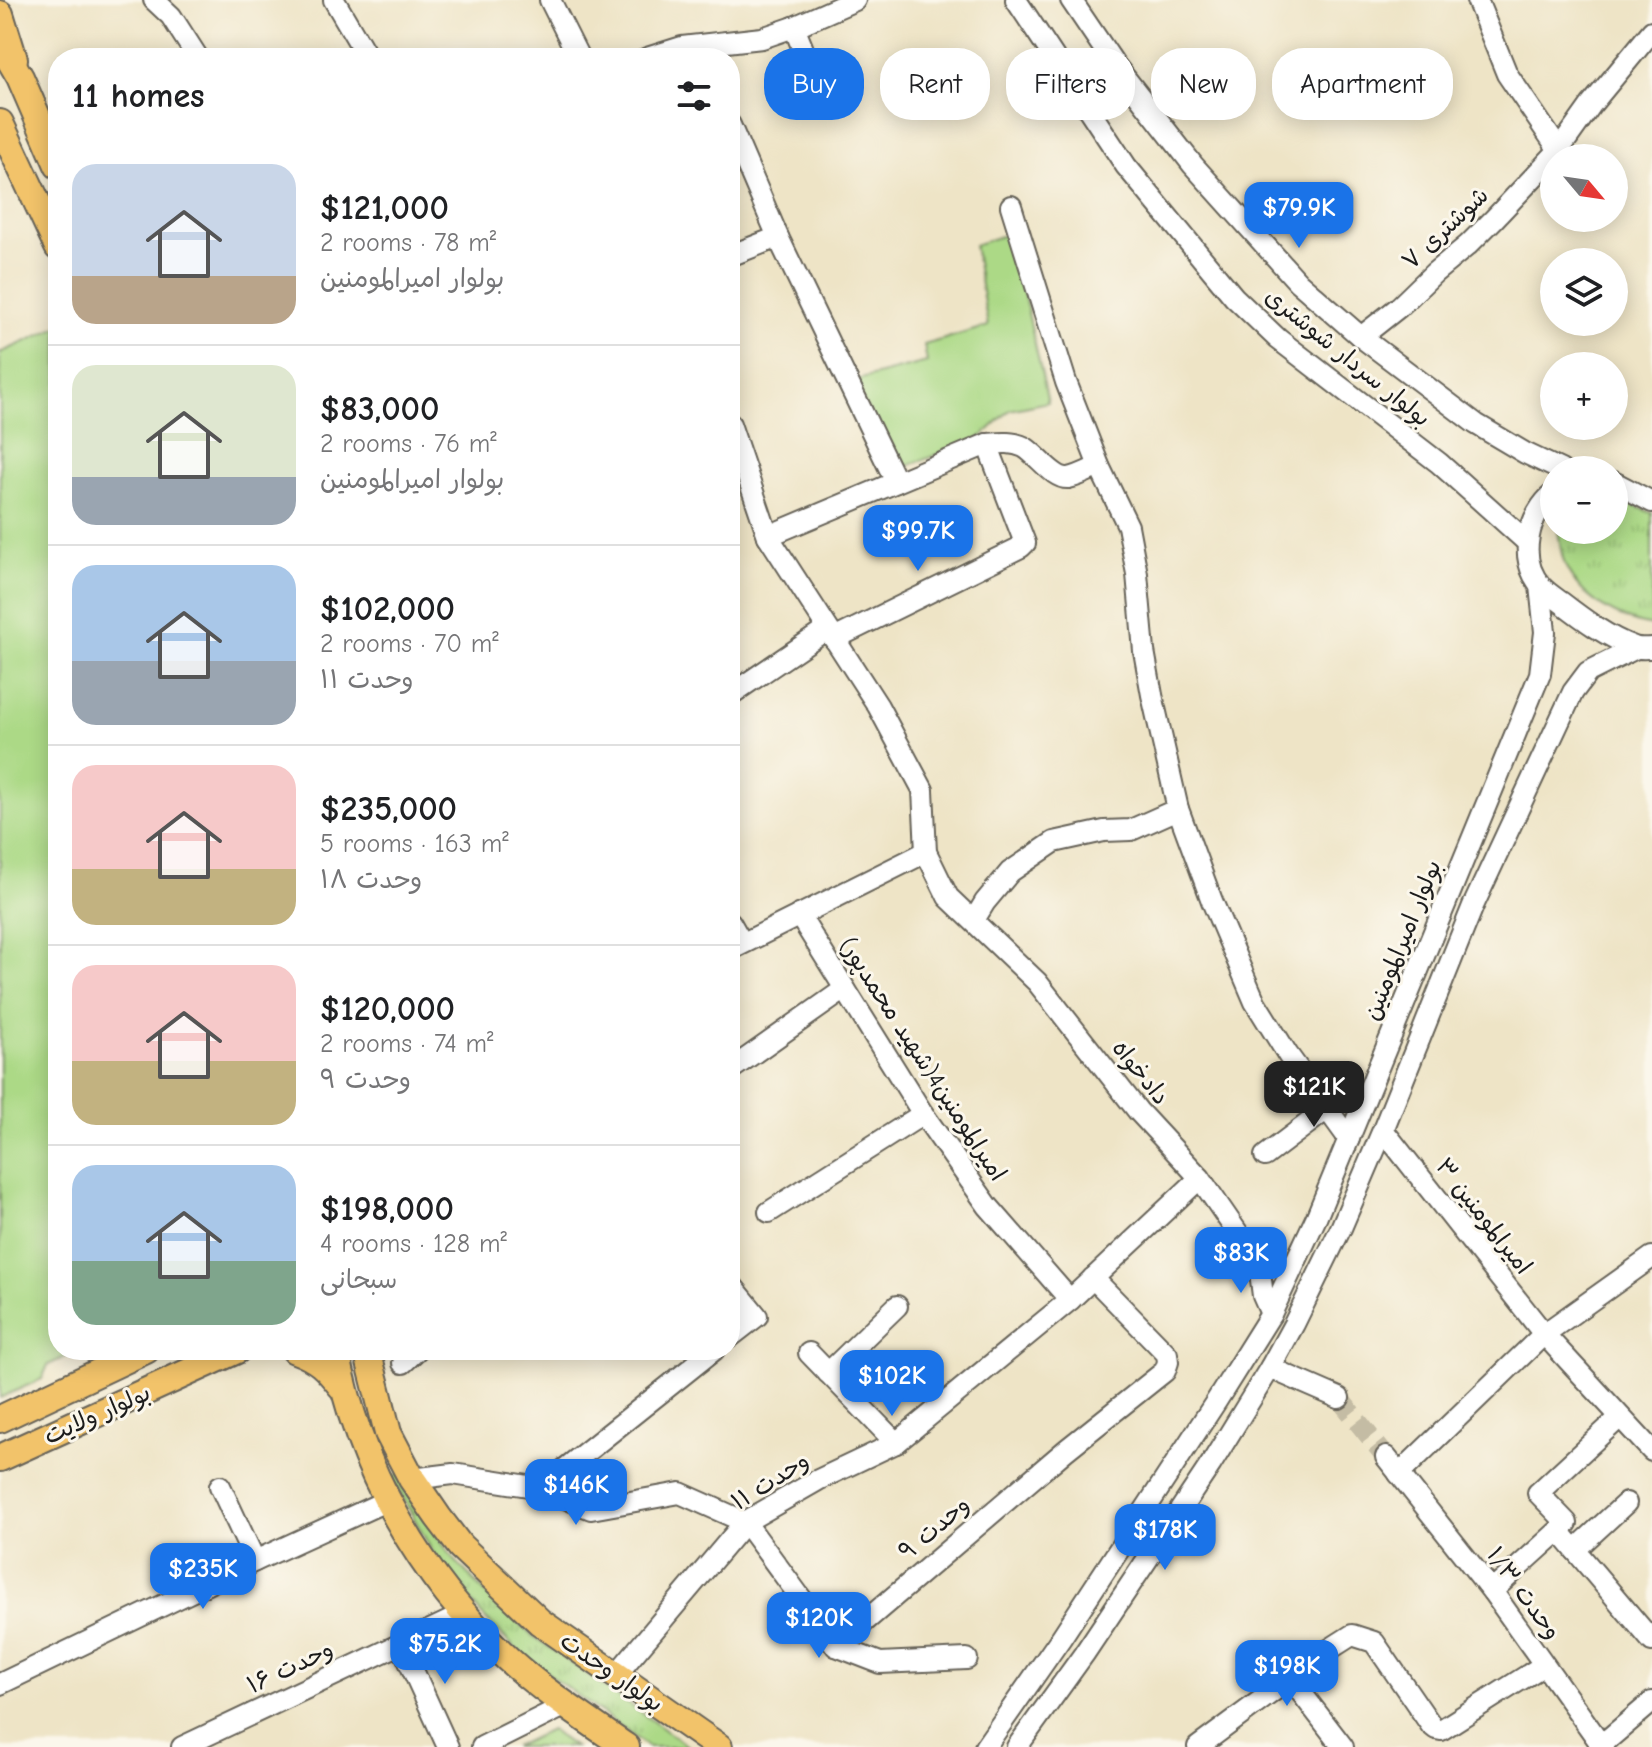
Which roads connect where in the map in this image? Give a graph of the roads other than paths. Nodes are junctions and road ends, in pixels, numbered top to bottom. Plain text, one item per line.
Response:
1 (154, 0) edge
2 (334, 0) edge
3 (550, 0) edge
4 (855, 0) edge
5 (1016, 0) edge
6 (1071, 0) edge
7 (1477, 0) edge
8 (0, 14) edge
9 (794, 27) junction
10 (1652, 31) edge
11 (0, 43) edge
12 (192, 48) edge
13 (362, 48) edge
14 (574, 48) edge
15 (679, 48) edge
16 (802, 48) edge
17 (20, 77) junction
18 (0, 123) edge
19 (48, 142) edge
20 (1555, 144) edge
21 (1563, 144) edge
22 (740, 148) edge
23 (1540, 170) edge
24 (1011, 206) dead end
25 (48, 226) edge
26 (778, 237) junction
27 (740, 252) edge
28 (1361, 337) junction
29 (987, 444) junction
30 (740, 453) edge
31 (1540, 460) edge
32 (1099, 466) junction
33 (896, 482) junction
34 (1628, 489) edge
35 (1652, 502) edge
36 (1540, 508) edge
37 (768, 536) junction
38 (1527, 542) junction
39 (1540, 586) junction
40 (830, 634) junction
41 (1644, 648) edge
42 (740, 689) edge
43 (1178, 809) junction
44 (926, 852) junction
45 (799, 915) junction
46 (974, 920) junction
47 (740, 945) edge
48 (845, 989) junction
49 (740, 1063) edge
50 (1327, 1109) junction
51 (923, 1114) junction
52 (1383, 1130) junction
53 (1349, 1139) junction
54 (1265, 1156) dead end
55 (1200, 1178) junction
56 (769, 1212) dead end
57 (1301, 1249) junction
58 (1652, 1257) edge
59 (1259, 1264) junction
60 (1093, 1278) junction
61 (740, 1295) edge
62 (1070, 1300) junction
63 (897, 1306) dead end
64 (1271, 1314) junction
65 (740, 1329) edge
66 (1544, 1334) junction
67 (809, 1353) dead end
68 (125, 1360) edge
69 (215, 1360) edge
70 (316, 1360) edge
71 (338, 1360) edge
72 (370, 1360) edge
73 (701, 1360) edge
74 (1270, 1368) junction
75 (828, 1373) junction
76 (342, 1388) junction
77 (1339, 1398) tunnel mouth
78 (1620, 1417) junction
79 (0, 1419) edge
80 (896, 1443) junction
81 (1652, 1451) edge
82 (1386, 1457) tunnel mouth
83 (0, 1458) edge
84 (1399, 1474) junction
85 (412, 1479) junction
86 (220, 1486) dead end
87 (541, 1488) junction
88 (388, 1500) junction
89 (1626, 1503) dead end
90 (745, 1522) junction
91 (1559, 1531) junction
92 (1575, 1550) junction
93 (255, 1561) junction
94 (1492, 1591) junction
95 (464, 1614) junction
96 (1652, 1641) edge
97 (401, 1644) junction
98 (836, 1646) junction
99 (967, 1659) dead end
100 (1544, 1665) junction
101 (616, 1675) junction
102 (1290, 1678) junction
103 (0, 1684) edge
104 (1652, 1702) edge
105 (566, 1705) junction
106 (1601, 1746) edge
107 (182, 1747) edge
108 (448, 1747) edge
109 (482, 1747) edge
110 (626, 1747) edge
111 (719, 1747) edge
112 (985, 1747) edge
113 (1017, 1747) edge
114 (1198, 1747) edge
115 (1343, 1747) edge

1 - 12 street
2 - 13 street
3 - 14 street
4 - 9 street
5 - 38 street, بولوار سردار شوشتری
6 - 28 street, بولوار سردار شوشتری
7 - 20 street
8 - 17 main road
9 - 15 street
9 - 16 street
10 - 21 street, شوشتری ۷
11 - 17 main road
17 - 19 main road
18 - 25 main road
22 - 26 street
23 - 28 street, شوشتری ۷
24 - 32 street
26 - 27 street
26 - 33 street
28 - 31 street, بولوار سردار شوشتری
29 - 32 street
29 - 33 street
29 - 40 street
30 - 37 street
32 - 43 street
33 - 37 street
34 - 35 street
36 - 38 street
37 - 40 street
38 - 39 street, بولوار امیرالمومنین
39 - 41 street
39 - 53 street, بولوار امیرالمومنین
40 - 42 street
40 - 44 street
41 - 52 street
43 - 46 street
43 - 50 street
44 - 45 street
44 - 46 street, دادخواه
45 - 47 street
45 - 48 street, امیرالمومنین4(شهید محمدپور)
46 - 55 street, دادخواه
48 - 49 street
48 - 51 street, امیرالمومنین4(شهید محمدپور)
50 - 53 street
50 - 54 street
51 - 56 street
51 - 62 street, امیرالمومنین4(شهید محمدپور)
52 - 66 street, امیرالمومنین ۳
52 - 74 street
53 - 57 street, بولوار امیرالمومنین
55 - 59 street, دادخواه
55 - 60 street, وحدت ۱۱
57 - 59 street
57 - 64 street, بولوار امیرالمومنین
58 - 66 street
59 - 64 street
60 - 62 street, وحدت ۱۱
60 - 98 street, وحدت ۹
61 - 65 street
62 - 80 street, وحدت ۱۱
63 - 75 street
64 - 112 street, بولوار امیرالمومنین
66 - 78 street, امیرالمومنین ۳
66 - 84 street
67 - 75 street
68 - 79 main road, بولوار ولایت
69 - 83 main road, بولوار ولایت
70 - 76 main road
71 - 76 main road
72 - 85 main road, بولوار وحدت
73 - 87 street
74 - 77 street
74 - 113 street
75 - 80 street
76 - 88 main road
78 - 81 street, امیرالمومنین ۳
78 - 91 street
80 - 90 street, وحدت ۱۱
82 - 84 street, وحدت ۱/۳
84 - 94 street, وحدت ۱/۳
85 - 87 street
85 - 101 main road, بولوار وحدت
86 - 93 street
87 - 90 street
88 - 93 street
88 - 95 main road
89 - 92 street
90 - 98 street
90 - 101 street, وحدت ۱۱
91 - 92 street
91 - 94 street
92 - 96 street
93 - 103 street
94 - 100 street, وحدت ۱/۳
95 - 97 street, وحدت ۱۶
95 - 105 main road
97 - 107 street, وحدت ۱۶
97 - 108 street
98 - 99 street
100 - 102 street
100 - 106 street, وحدت ۱/۳
101 - 111 main road, بولوار وحدت
102 - 114 street
102 - 115 street
104 - 106 street
105 - 109 street
105 - 110 main road

